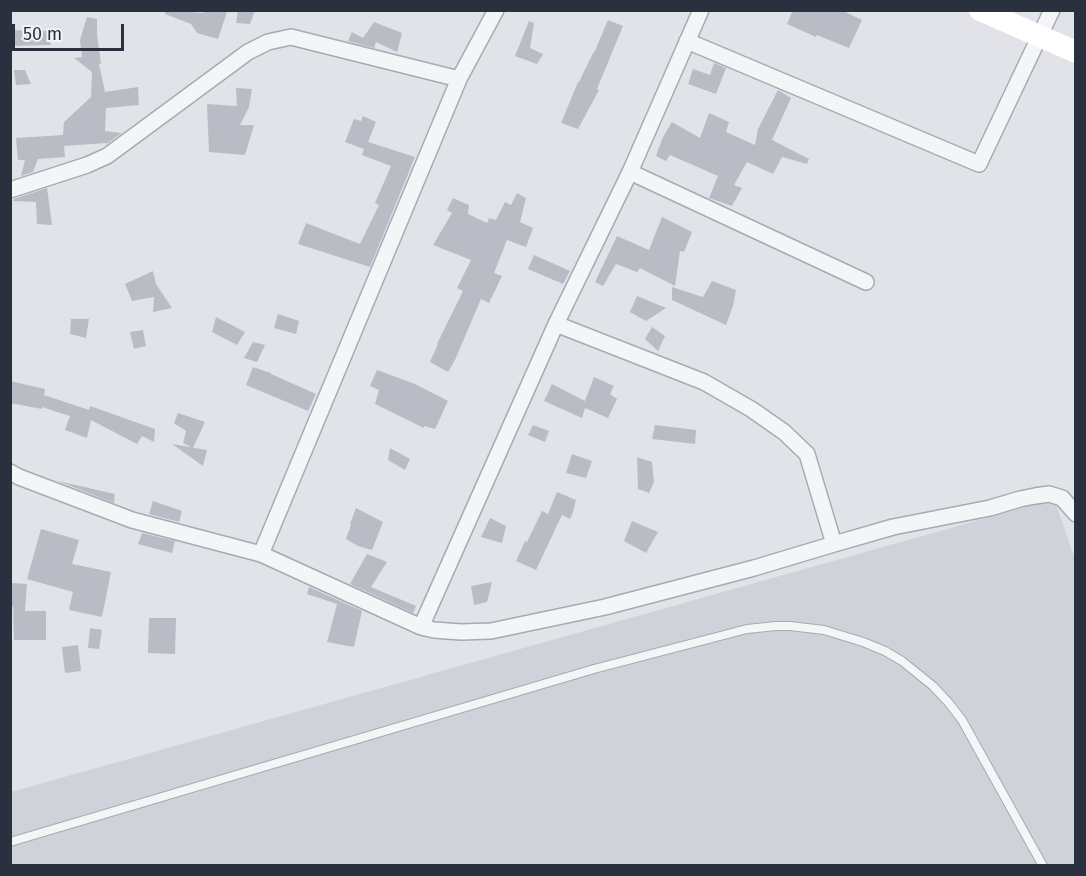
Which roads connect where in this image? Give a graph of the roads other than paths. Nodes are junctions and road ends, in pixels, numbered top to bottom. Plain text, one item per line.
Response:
1 (496, 10) edge
2 (701, 10) edge
3 (980, 10) edge
4 (1052, 10) edge
5 (1039, 36) junction
6 (687, 41) junction
7 (1076, 52) edge
8 (459, 80) junction
9 (630, 172) junction
10 (10, 190) edge
11 (867, 282) dead end
12 (556, 324) junction
13 (10, 472) edge
14 (1076, 514) edge
15 (834, 544) junction
16 (261, 554) junction
17 (421, 627) junction
18 (10, 842) edge
19 (1043, 866) edge

1 - 8 street
2 - 6 street
3 - 5 street
4 - 5 street
5 - 6 street
5 - 7 street
6 - 9 street
8 - 10 street
8 - 16 street
9 - 11 street
9 - 12 street
12 - 15 street
12 - 17 street
13 - 16 street
14 - 15 street
15 - 17 street
16 - 17 street
18 - 19 lane

